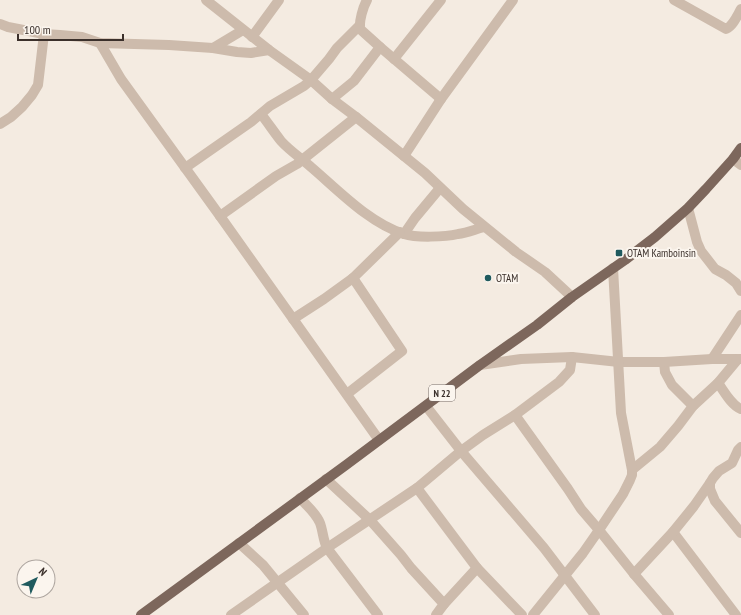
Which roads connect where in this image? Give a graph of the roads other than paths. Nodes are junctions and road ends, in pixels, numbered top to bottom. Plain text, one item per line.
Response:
1 (206, 0) edge
2 (279, 0) edge
3 (367, 0) edge
4 (441, 0) edge
5 (513, 0) edge
6 (674, 0) edge
7 (741, 9) edge
8 (360, 25) junction
9 (3, 28) edge
10 (243, 30) junction
11 (44, 34) junction
12 (252, 37) junction
13 (100, 43) junction
14 (380, 47) junction
15 (212, 48) junction
16 (269, 50) junction
17 (394, 59) junction
18 (311, 80) junction
19 (332, 99) junction
20 (441, 99) junction
21 (261, 114) junction
22 (356, 117) junction
23 (0, 124) edge
24 (741, 148) edge
25 (404, 156) junction
26 (303, 160) junction
27 (737, 162) edge
28 (185, 168) junction
29 (440, 188) junction
30 (688, 208) junction
31 (220, 216) junction
32 (484, 226) junction
33 (402, 233) junction
34 (613, 268) junction
35 (353, 278) junction
36 (739, 285) edge
37 (572, 297) junction
38 (741, 315) edge
39 (293, 319) junction
40 (572, 356) junction
41 (712, 359) junction
42 (740, 359) edge
43 (619, 362) junction
44 (664, 362) junction
45 (480, 365) junction
46 (718, 383) junction
47 (347, 394) junction
48 (426, 406) junction
49 (693, 406) junction
50 (741, 410) edge
51 (515, 415) junction
52 (379, 440) junction
53 (741, 447) edge
54 (461, 451) junction
55 (736, 463) edge
56 (632, 470) junction
57 (326, 479) junction
58 (710, 483) junction
59 (417, 488) junction
60 (300, 498) junction
61 (370, 520) junction
62 (599, 530) junction
63 (674, 532) junction
64 (741, 532) edge
65 (239, 543) junction
66 (327, 548) junction
67 (477, 568) junction
68 (634, 574) junction
69 (565, 576) junction
70 (277, 583) junction
71 (444, 604) junction
72 (141, 615) edge
73 (232, 615) edge
74 (304, 615) edge
75 (378, 615) edge
76 (436, 615) edge
77 (522, 615) edge
78 (533, 615) edge
79 (595, 615) edge
80 (669, 615) edge
81 (736, 615) edge

1 - 10 street
2 - 12 street
3 - 8 street
4 - 17 street
5 - 20 street
6 - 7 street
8 - 14 street
8 - 18 street
9 - 11 street
10 - 12 street
10 - 15 street
11 - 13 street
11 - 23 street
12 - 16 street
13 - 15 street
13 - 28 street
14 - 17 street
14 - 19 street
15 - 16 street
16 - 18 street
17 - 20 street
18 - 19 street
18 - 21 street
19 - 22 street
20 - 25 street
21 - 26 street
21 - 28 street
22 - 25 street
22 - 26 street
24 - 27 main road, N 22
25 - 29 street
26 - 31 street
26 - 33 street
27 - 30 main road, N 22
28 - 31 street
29 - 32 street
29 - 33 street
30 - 34 main road, N 22
30 - 36 street
31 - 39 street
32 - 33 street
32 - 37 street
33 - 35 street
34 - 37 main road, N 22
34 - 43 street
35 - 39 street
35 - 47 street
37 - 45 main road, N 22
38 - 41 street
39 - 47 street
40 - 43 street
40 - 45 street
40 - 51 street
41 - 42 street
41 - 44 street
42 - 46 street
43 - 44 street
43 - 56 street
44 - 49 street
45 - 48 main road, N 22
46 - 49 street
46 - 50 street
47 - 52 street
48 - 52 main road, N 22
48 - 54 street
49 - 56 street
51 - 54 street
51 - 62 street
52 - 57 main road, N 22
53 - 55 street
54 - 59 street
54 - 69 street
55 - 58 street
56 - 62 street
57 - 60 main road, N 22
57 - 61 street
58 - 63 street
58 - 64 street
59 - 61 street
59 - 67 street
60 - 65 main road, N 22
60 - 66 street
61 - 66 street
61 - 71 street
62 - 68 street
62 - 69 street
63 - 68 street
63 - 81 street
65 - 70 street
65 - 72 main road, N 22
66 - 70 street
66 - 75 street
67 - 71 street
67 - 77 street
68 - 80 street
69 - 78 street
69 - 79 street
70 - 73 street
70 - 74 street
71 - 76 street

